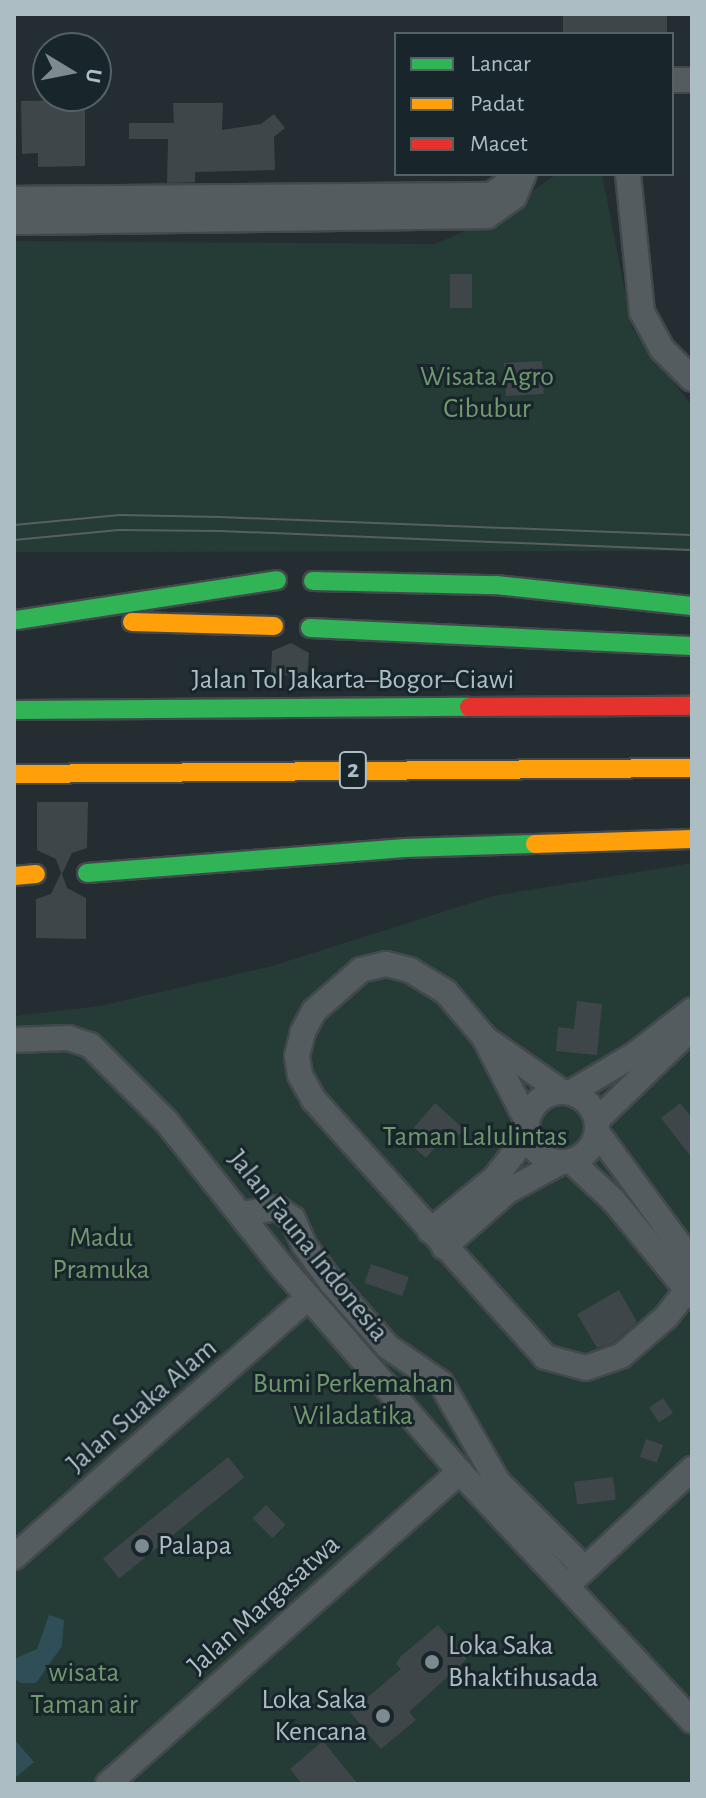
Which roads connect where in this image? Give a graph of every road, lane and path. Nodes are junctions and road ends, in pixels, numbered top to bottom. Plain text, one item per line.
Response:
1 (519, 176) edge
2 (521, 176) edge
3 (628, 176) edge
4 (14, 199) edge
5 (14, 222) edge
6 (692, 379) edge
7 (277, 580) dead end
8 (313, 581) dead end
9 (692, 606) edge
10 (16, 620) edge
11 (274, 626) dead end
12 (310, 628) dead end
13 (692, 646) edge
14 (692, 706) edge
15 (14, 710) edge
16 (692, 768) edge
17 (14, 774) edge
18 (692, 839) edge
19 (87, 873) dead end
20 (36, 874) dead end
21 (14, 876) edge
22 (692, 1010) edge
23 (692, 1028) edge
24 (484, 1037) junction
25 (14, 1040) edge
26 (566, 1092) junction
27 (597, 1126) junction
28 (528, 1128) junction
29 (566, 1162) junction
30 (243, 1214) junction
31 (437, 1239) junction
32 (692, 1262) edge
33 (689, 1290) edge
34 (308, 1298) junction
35 (692, 1469) edge
36 (460, 1472) junction
37 (14, 1557) edge
38 (576, 1576) junction
39 (692, 1721) edge
40 (108, 1784) edge

1 - 4 street
2 - 5 street
3 - 6 street
7 - 10 highway
8 - 9 highway
10 - 11 highway
12 - 13 highway
14 - 15 highway, Jalan Tol Jakarta–Bogor–Ciawi / 2
16 - 17 highway, 2
18 - 19 highway
20 - 21 highway
22 - 26 street
23 - 27 street
24 - 26 street
24 - 28 street
24 - 31 street
25 - 30 street, Jalan Fauna Indonesia
26 - 27 street
26 - 28 street
27 - 29 street
27 - 32 street
28 - 29 street
28 - 31 street
29 - 31 street
29 - 33 street
30 - 34 street, Jalan Fauna Indonesia
30 - 38 street
31 - 33 street
34 - 36 street, Jalan Fauna Indonesia
34 - 37 street, Jalan Suaka Alam
35 - 38 street
36 - 38 street, Jalan Fauna Indonesia
36 - 40 street, Jalan Margasatwa
38 - 39 street, Jalan Fauna Indonesia

